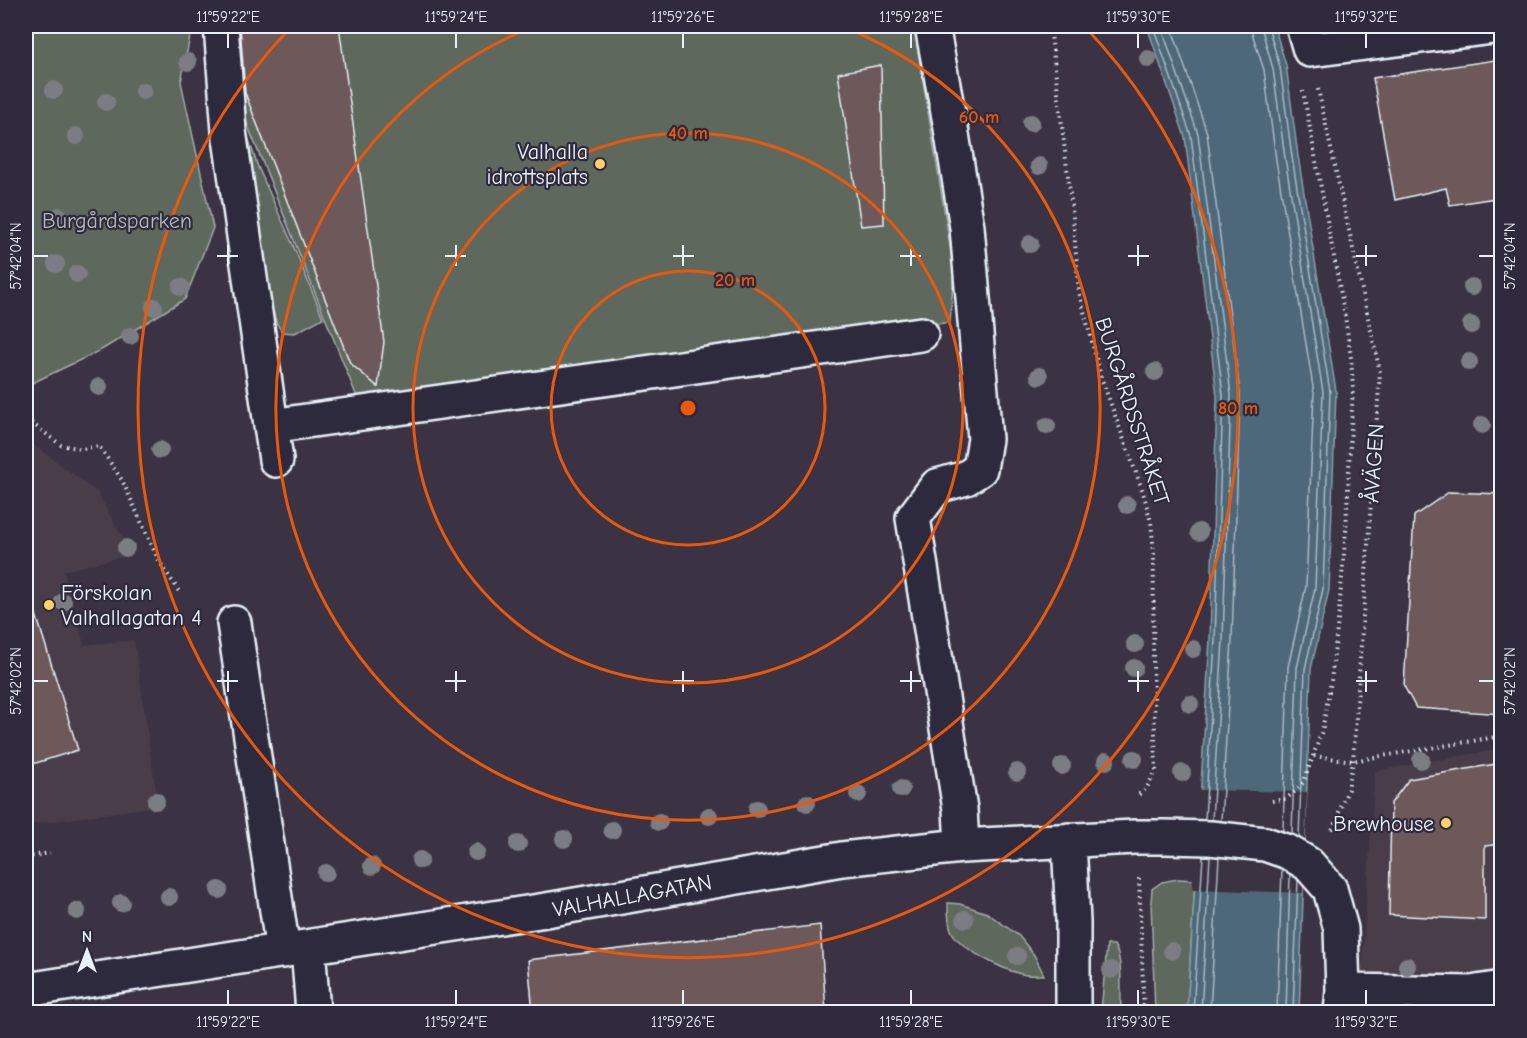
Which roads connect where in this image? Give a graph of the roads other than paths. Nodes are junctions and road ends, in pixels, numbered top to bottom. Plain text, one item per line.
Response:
1 (221, 26) edge
2 (932, 26) edge
3 (1501, 26) edge
4 (1307, 38) edge
5 (921, 334) dead end
6 (271, 426) junction
7 (276, 460) dead end
8 (234, 623) dead end
9 (1069, 840) junction
10 (962, 846) junction
11 (295, 949) junction
12 (1502, 988) edge
13 (26, 990) edge
14 (1342, 1002) edge
15 (313, 1012) edge
16 (1073, 1012) edge

1 - 6 street
2 - 10 street
3 - 4 street
5 - 6 street
6 - 7 street
8 - 11 street
9 - 10 street, VALHALLAGATAN
9 - 14 street
9 - 16 street
10 - 11 street, VALHALLAGATAN
11 - 13 street, VALHALLAGATAN
11 - 15 street
12 - 14 street

